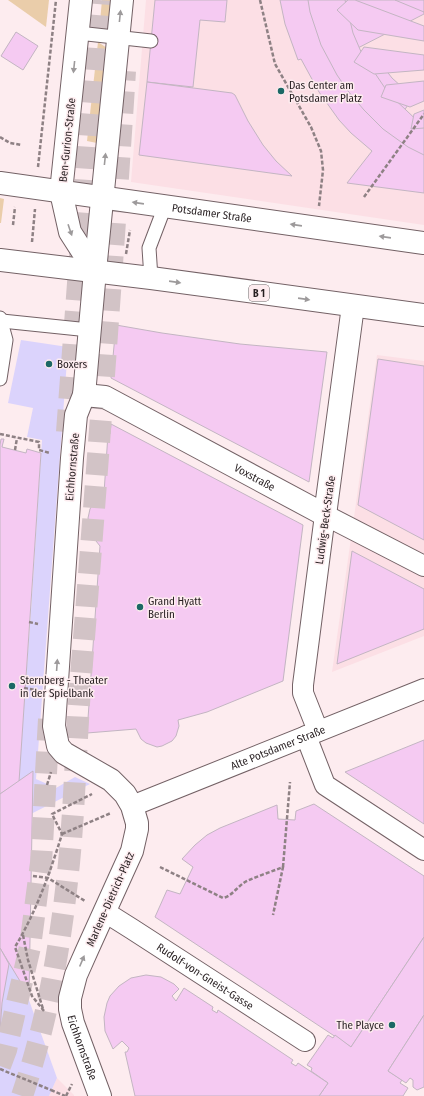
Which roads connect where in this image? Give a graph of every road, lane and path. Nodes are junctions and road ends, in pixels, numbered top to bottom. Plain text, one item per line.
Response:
1 (56, 0) edge
2 (81, 0) edge
3 (122, 0) edge
4 (260, 0) edge
5 (78, 33) junction
6 (118, 37) junction
7 (151, 41) dead end
8 (424, 114) edge
9 (42, 133) dead end
10 (0, 137) edge
11 (22, 145) dead end
12 (0, 183) edge
13 (61, 192) junction
14 (364, 197) dead end
15 (102, 198) junction
16 (16, 200) dead end
17 (164, 206) junction
18 (319, 209) dead end
19 (13, 225) dead end
20 (130, 230) dead end
21 (424, 243) edge
22 (0, 260) edge
23 (126, 260) dead end
24 (95, 272) junction
25 (151, 278) junction
26 (353, 306) junction
27 (424, 315) edge
28 (1, 319) edge
29 (89, 330) junction
30 (0, 379) edge
31 (84, 395) junction
32 (0, 434) edge
33 (17, 438) junction
34 (15, 450) dead end
35 (39, 451) dead end
36 (325, 515) junction
37 (424, 566) edge
38 (424, 689) edge
39 (312, 734) junction
40 (56, 739) joint
41 (53, 767) dead end
42 (290, 782) dead end
43 (47, 785) dead end
44 (94, 794) dead end
45 (132, 806) junction
46 (103, 816) dead end
47 (62, 834) junction
48 (424, 850) edge
49 (160, 867) dead end
50 (283, 867) junction
51 (33, 876) dead end
52 (48, 878) junction
53 (97, 908) junction
54 (273, 916) dead end
55 (23, 935) junction
56 (70, 998) joint
57 (305, 1042) dead end
58 (0, 1069) edge
59 (71, 1085) dead end
60 (66, 1096) edge
61 (100, 1096) edge

1 - 9 path
2 - 5 main road, Ben-Gurion-Straße
6 -> 3 main road
4 - 18 path
5 - 6 lane
5 -> 13 main road, Ben-Gurion-Straße
6 - 7 lane
15 -> 6 main road
8 - 14 path
10 - 11 path
12 - 13 main road, Potsdamer Straße
13 - 15 main road, Potsdamer Straße
13 -> 24 main road, Ben-Gurion-Straße
17 -> 15 main road, Potsdamer Straße
15 - 24 main road, Eichhornstraße
16 - 19 path
21 -> 17 main road, Potsdamer Straße
17 - 25 lane
20 - 23 path
22 - 24 main road, B 1
24 - 25 main road, B 1
24 - 29 main road, Eichhornstraße
25 -> 26 main road, B 1
26 - 27 main road, B 1
26 - 36 main road, Ludwig-Beck-Straße
28 - 29 lane
28 - 30 lane
29 - 31 main road, Eichhornstraße
31 - 36 main road, Voxstraße
40 -> 31 main road, Eichhornstraße
32 - 33 path
33 - 34 path
33 - 35 path
36 - 37 street, Voxstraße
36 - 39 street, Ludwig-Beck-Straße
38 - 39 street, Alte Potsdamer Straße
39 - 45 street, Alte Potsdamer Straße
39 - 48 street, Ludwig-Beck-Straße
40 - 45 main road, Marlene-Dietrich-Platz
41 - 43 path
42 - 50 path
44 - 47 path
45 - 53 main road, Marlene-Dietrich-Platz
46 - 47 path
47 - 52 path
49 - 50 path
50 - 54 path
51 - 52 path
52 - 53 path
52 - 55 path
56 -> 53 main road, Marlene-Dietrich-Platz
53 - 57 street, Rudolf-von-Gneist-Gasse
55 - 55 path
56 - 61 main road, Eichhornstraße
58 - 60 path, bridge
59 - 60 path

